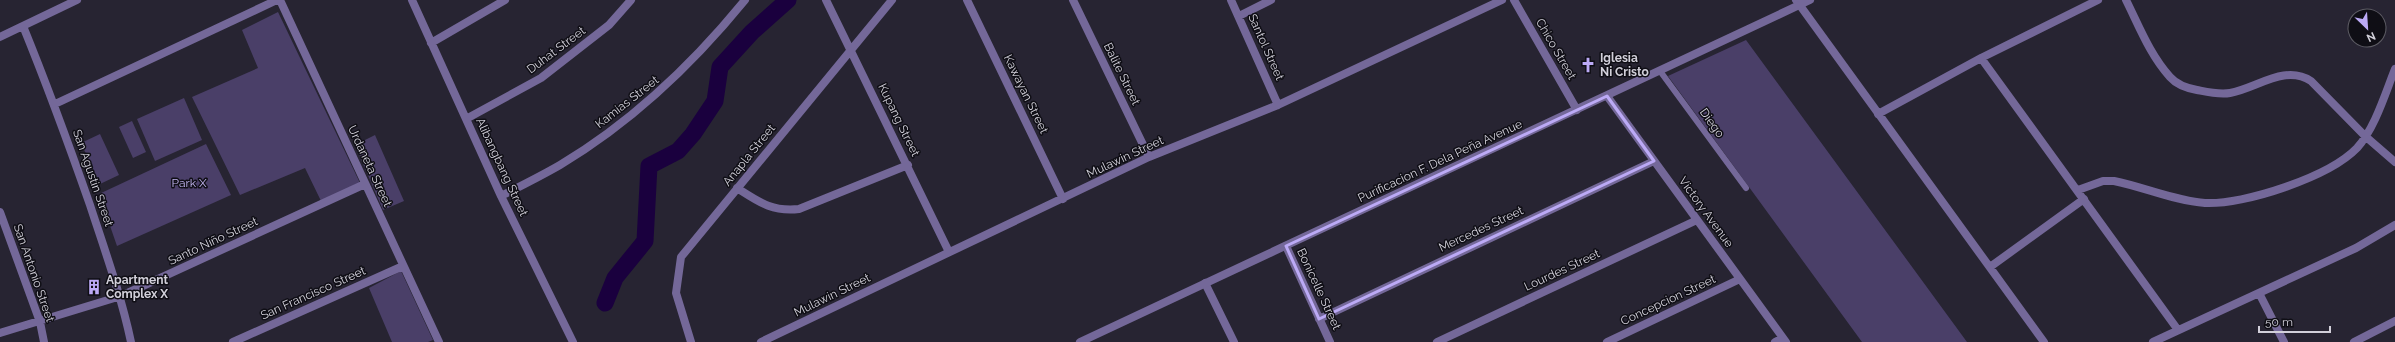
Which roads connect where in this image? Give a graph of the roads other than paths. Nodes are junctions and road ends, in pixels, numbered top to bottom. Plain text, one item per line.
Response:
1 (77, 0) edge
2 (278, 0) edge
3 (412, 0) edge
4 (505, 0) edge
5 (631, 0) edge
6 (745, 0) edge
7 (826, 0) edge
8 (892, 0) edge
9 (967, 0) edge
10 (1073, 0) edge
11 (1231, 0) edge
12 (1271, 0) edge
13 (1502, 0) edge
14 (1514, 0) edge
15 (1810, 0) edge
16 (2098, 0) edge
17 (2126, 0) edge
18 (1797, 3) edge
19 (1239, 16) junction
20 (23, 26) junction
21 (0, 37) edge
22 (432, 43) junction
23 (850, 50) junction
24 (1981, 58) junction
25 (2395, 69) edge
26 (1660, 71) junction
27 (1607, 96) junction
28 (55, 104) junction
29 (1278, 105) junction
30 (1577, 110) junction
31 (1878, 114) junction
32 (466, 119) junction
33 (2365, 136) junction
34 (1149, 157) junction
35 (1654, 161) junction
36 (2395, 162) edge
37 (908, 165) junction
38 (365, 184) junction
39 (738, 188) junction
40 (1746, 188) dead end
41 (2078, 190) junction
42 (501, 196) junction
43 (1063, 199) junction
44 (2084, 199) junction
45 (0, 212) edge
46 (1697, 220) junction
47 (2395, 225) edge
48 (1286, 246) junction
49 (949, 252) junction
50 (403, 266) junction
51 (1990, 267) junction
52 (1740, 279) junction
53 (1205, 283) junction
54 (2259, 293) junction
55 (121, 296) junction
56 (1320, 319) junction
57 (2395, 321) edge
58 (40, 322) junction
59 (2178, 330) junction
60 (0, 333) edge
61 (1784, 340) edge
62 (44, 342) edge
63 (131, 342) edge
64 (233, 342) edge
65 (439, 342) edge
66 (573, 342) edge
67 (691, 342) edge
68 (761, 342) edge
69 (1080, 342) edge
70 (1234, 342) edge
71 (1330, 342) edge
72 (1437, 342) edge
73 (1607, 342) edge
74 (1775, 342) edge
75 (2044, 342) edge
76 (2153, 342) edge
77 (2284, 342) edge
78 (2354, 342) edge

1 - 20 street
2 - 28 street
2 - 38 street, Urdaneta Street
3 - 22 street, Alibangbang Street
4 - 22 street
5 - 32 street, Duhat Street
6 - 42 street, Kamias Street
7 - 23 street, Kupang Street
8 - 23 street, Anapla Street
9 - 43 street, Kawayan Street
10 - 34 street, Balite Street
11 - 19 street, Santol Street
12 - 19 street
13 - 29 street, Mulawin Street
14 - 30 street, Chico Street
15 - 18 street, Purificacion F. Dela Peña Avenue
16 - 24 street
17 - 33 street
18 - 26 street, Purificacion F. Dela Peña Avenue
18 - 31 street
19 - 29 street, Santol Street
20 - 21 street
20 - 28 street, San Agustin Street
22 - 32 street, Alibangbang Street
23 - 37 street, Kupang Street
23 - 39 street, Anapla Street
24 - 31 street
24 - 41 street
25 - 33 street
26 - 27 street, Purificacion F. Dela Peña Avenue
26 - 40 street, Diego
27 - 30 street, Purificacion F. Dela Peña Avenue
27 - 35 street, Victory Avenue
28 - 55 street, San Agustin Street
29 - 34 street, Mulawin Street
30 - 48 street, Purificacion F. Dela Peña Avenue
31 - 51 street
32 - 42 street, Alibangbang Street
33 - 36 street
33 - 41 street
34 - 43 street, Mulawin Street
35 - 46 street, Victory Avenue
35 - 56 street, Mercedes Street
37 - 39 street
37 - 49 street, Kupang Street
38 - 50 street, Urdaneta Street
38 - 55 street, Santo Niño Street
39 - 67 street, Anapla Street
41 - 44 street
42 - 66 street, Alibangbang Street
43 - 49 street, Mulawin Street
44 - 51 street
44 - 59 street
45 - 58 street, San Antonio Street
46 - 52 street, Victory Avenue
46 - 72 street, Lourdes Street
47 - 54 street
48 - 53 street, Purificacion F. Dela Peña Avenue
48 - 56 street, Bonicelle Street
49 - 68 street, Mulawin Street
50 - 64 street, San Francisco Street
50 - 65 street, Urdaneta Street
51 - 75 street
52 - 61 street, Victory Avenue
52 - 73 street, Concepcion Street
53 - 69 street, Purificacion F. Dela Peña Avenue
53 - 70 street
54 - 59 street
54 - 77 street
55 - 58 street, Santo Niño Street
55 - 63 street, San Agustin Street
56 - 71 street, Bonicelle Street
57 - 78 street
58 - 60 street, Santo Niño Street
58 - 62 street, San Antonio Street
59 - 76 street
61 - 74 street

